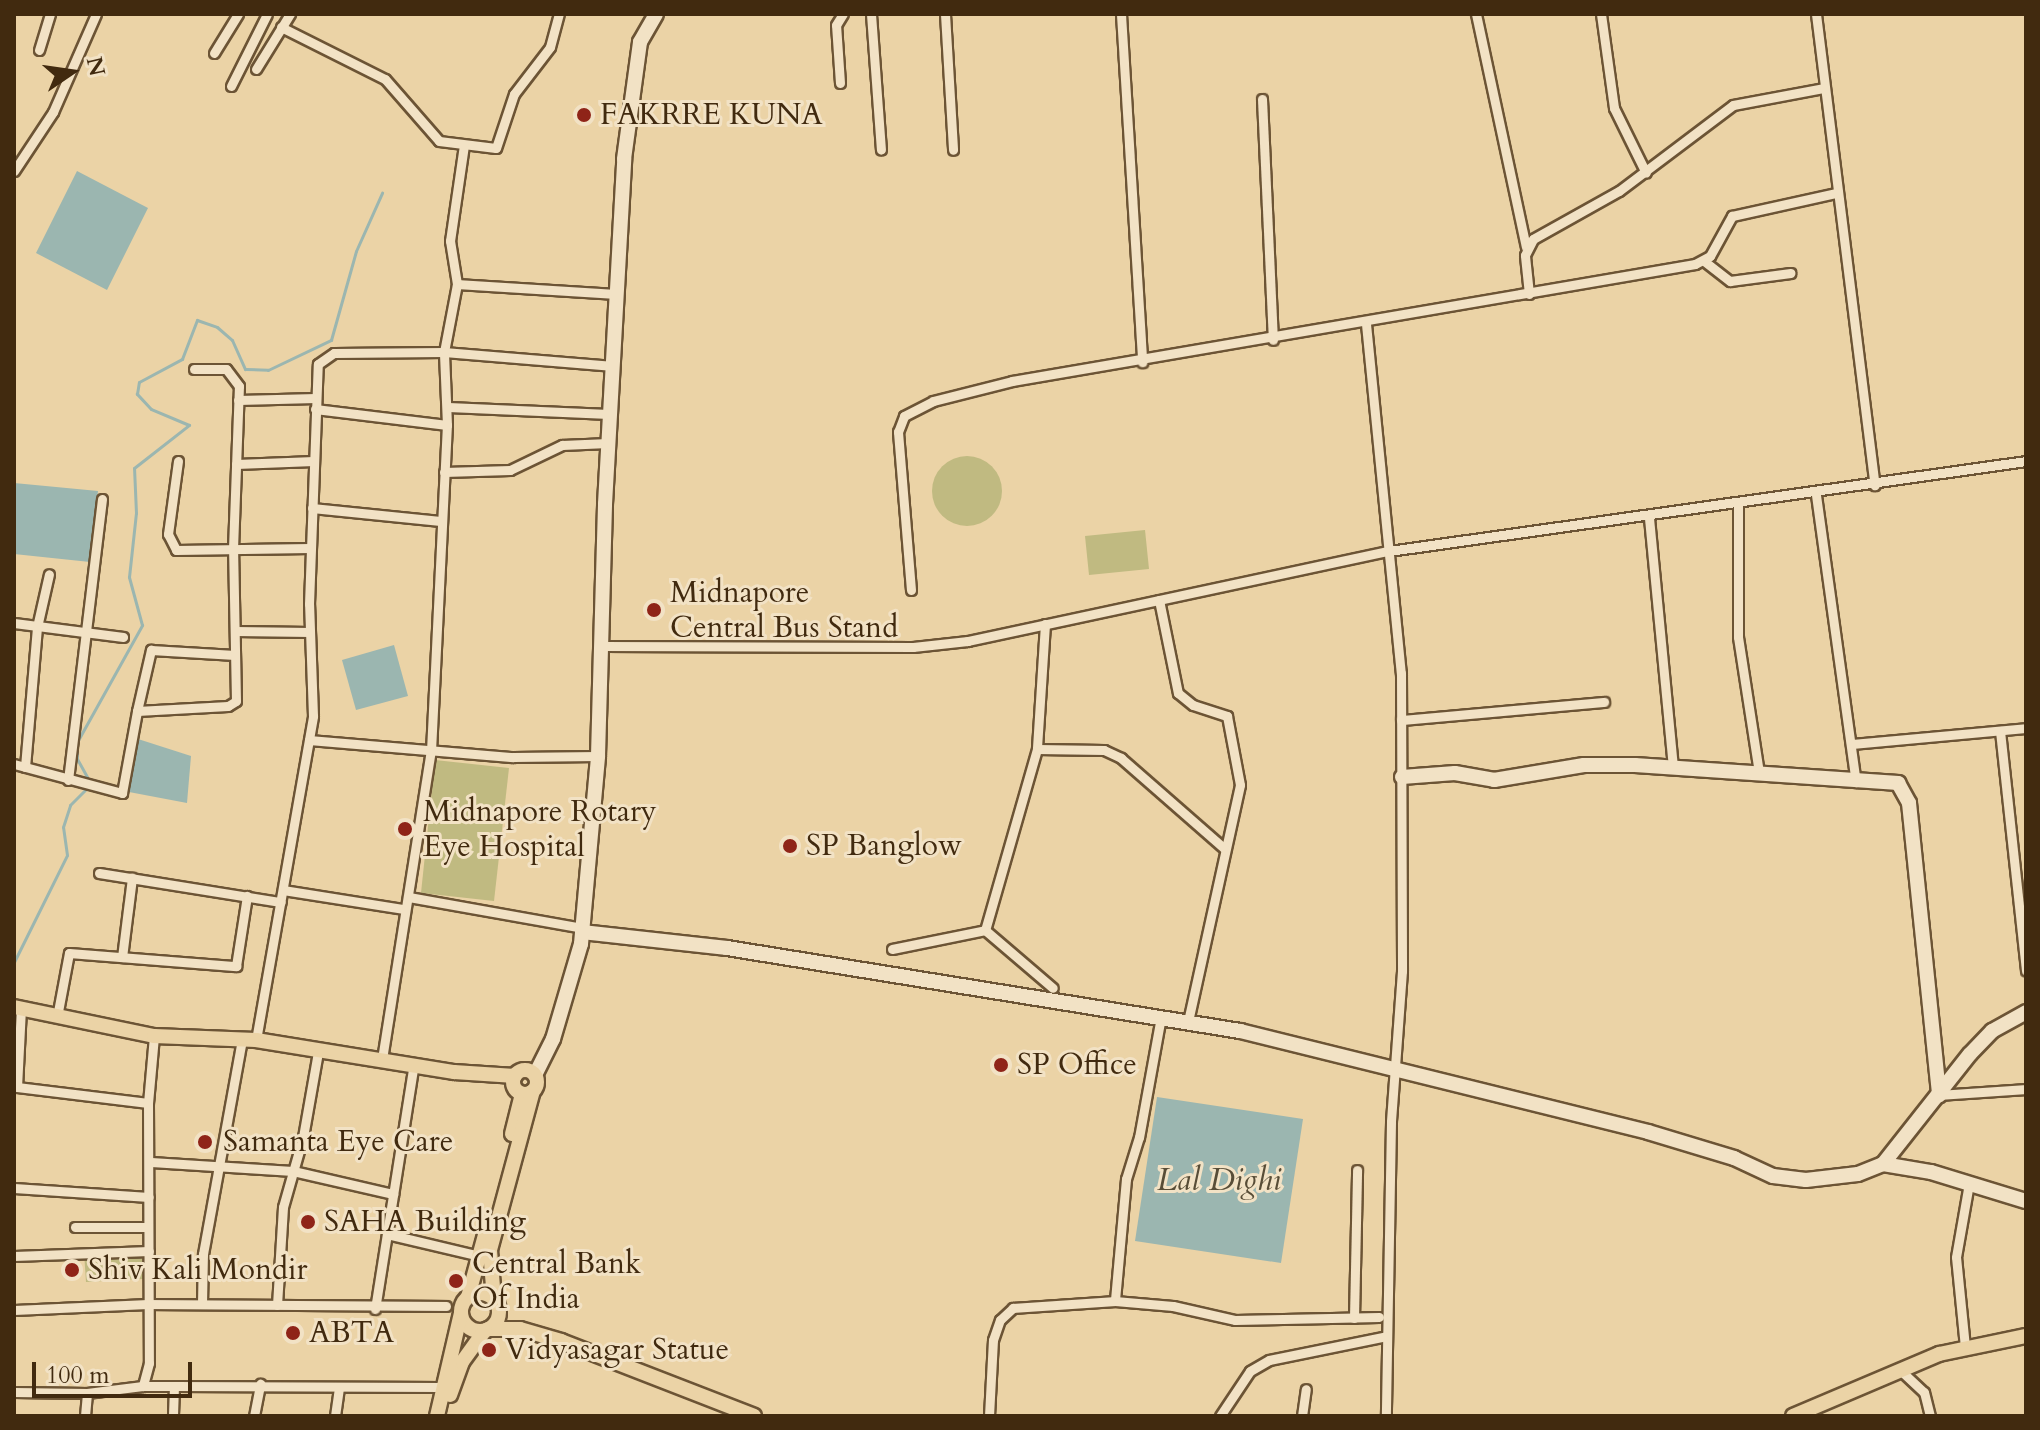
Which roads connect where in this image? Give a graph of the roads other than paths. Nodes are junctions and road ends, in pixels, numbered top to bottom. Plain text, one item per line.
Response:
1 (50, 14) edge
2 (96, 14) edge
3 (238, 14) edge
4 (267, 14) edge
5 (290, 14) edge
6 (559, 14) edge
7 (656, 14) edge
8 (843, 14) edge
9 (871, 14) edge
10 (945, 14) edge
11 (1121, 14) edge
12 (1476, 14) edge
13 (1601, 14) edge
14 (1816, 14) edge
15 (281, 27) junction
16 (39, 50) dead end
17 (214, 53) dead end
18 (256, 69) dead end
19 (840, 83) dead end
20 (231, 86) dead end
21 (1824, 88) junction
22 (1262, 99) dead end
23 (464, 145) junction
24 (881, 150) dead end
25 (953, 150) dead end
26 (14, 171) edge
27 (1646, 173) junction
28 (1836, 193) junction
29 (1526, 247) junction
30 (1704, 261) junction
31 (1790, 273) dead end
32 (457, 284) junction
33 (616, 294) junction
34 (1529, 294) junction
35 (1366, 324) junction
36 (1273, 340) junction
37 (444, 352) junction
38 (1142, 362) junction
39 (613, 366) junction
40 (194, 369) dead end
41 (238, 400) junction
42 (316, 404) junction
43 (448, 407) junction
44 (609, 414) junction
45 (447, 425) junction
46 (608, 443) junction
47 (178, 461) dead end
48 (314, 461) junction
49 (2026, 461) edge
50 (236, 464) junction
51 (444, 472) junction
52 (1875, 485) junction
53 (1816, 495) junction
54 (102, 499) dead end
55 (1738, 505) junction
56 (312, 508) junction
57 (1649, 518) junction
58 (440, 521) junction
59 (310, 548) junction
60 (233, 549) junction
61 (1389, 551) junction
62 (49, 574) dead end
63 (911, 590) dead end
64 (1159, 600) junction
65 (14, 623) edge
66 (1045, 624) junction
67 (37, 627) junction
68 (235, 631) junction
69 (310, 632) junction
70 (84, 633) junction
71 (123, 637) dead end
72 (603, 646) junction
73 (235, 655) junction
74 (1604, 702) dead end
75 (137, 711) junction
76 (1401, 720) junction
77 (2026, 728) edge
78 (2000, 731) junction
79 (309, 740) junction
80 (1851, 744) junction
81 (1037, 749) junction
82 (431, 751) junction
83 (598, 756) junction
84 (14, 764) edge
85 (1673, 766) junction
86 (25, 767) junction
87 (1759, 772) junction
88 (1402, 777) junction
89 (68, 780) junction
90 (1856, 782) junction
91 (1225, 849) junction
92 (99, 873) dead end
93 (132, 878) junction
94 (283, 890) junction
95 (247, 896) junction
96 (409, 897) junction
97 (281, 902) junction
98 (403, 909) junction
99 (583, 930) junction
100 (985, 930) junction
101 (892, 949) dead end
102 (122, 957) junction
103 (2026, 971) edge
104 (1053, 988) dead end
105 (17, 1008) edge
106 (2026, 1012) edge
107 (57, 1017) junction
108 (1160, 1022) junction
109 (1188, 1022) junction
110 (154, 1036) junction
111 (249, 1040) junction
112 (318, 1052) junction
113 (382, 1059) junction
114 (14, 1061) edge
115 (414, 1064) junction
116 (1395, 1067) junction
117 (535, 1075) joint
118 (522, 1088) junction
119 (2026, 1089) edge
120 (1939, 1095) junction
121 (148, 1103) junction
122 (151, 1162) junction
123 (1883, 1164) junction
124 (222, 1165) junction
125 (1357, 1170) dead end
126 (293, 1171) junction
127 (1969, 1183) junction
128 (14, 1188) edge
129 (393, 1194) junction
130 (149, 1197) junction
131 (2026, 1201) edge
132 (75, 1227) dead end
133 (148, 1227) junction
134 (387, 1234) junction
135 (149, 1251) junction
136 (14, 1256) edge
137 (480, 1256) junction
138 (468, 1297) junction
139 (1115, 1301) junction
140 (497, 1303) junction
141 (148, 1304) junction
142 (202, 1304) junction
143 (277, 1305) junction
144 (446, 1306) dead end
145 (375, 1309) junction
146 (14, 1310) edge
147 (461, 1313) junction
148 (1379, 1317) dead end
149 (1354, 1318) junction
150 (520, 1329) junction
151 (487, 1330) junction
152 (1387, 1336) junction
153 (2026, 1336) edge
154 (1965, 1347) junction
155 (1899, 1369) junction
156 (260, 1384) junction
157 (143, 1386) junction
158 (174, 1386) junction
159 (339, 1387) junction
160 (442, 1387) junction
161 (1306, 1389) dead end
162 (14, 1392) edge
163 (87, 1393) junction
164 (85, 1416) edge
165 (173, 1416) edge
166 (254, 1416) edge
167 (335, 1416) edge
168 (437, 1416) edge
169 (446, 1416) edge
170 (754, 1416) edge
171 (989, 1416) edge
172 (1220, 1416) edge
173 (1302, 1416) edge
174 (1386, 1416) edge
175 (1793, 1416) edge
176 (1930, 1416) edge

1 - 16 street
2 - 26 street
3 - 17 street
4 - 20 street
5 - 15 street
6 - 23 street
7 - 33 street
8 - 19 street
9 - 24 street
10 - 25 street
11 - 38 street
12 - 29 street
13 - 27 street
14 - 21 street
15 - 18 street
15 - 23 street
21 - 27 street
21 - 28 street
22 - 36 street
23 - 32 street
27 - 29 street
28 - 30 street
28 - 52 street
29 - 34 street
30 - 31 street
30 - 34 street
32 - 33 street
32 - 37 street
33 - 39 street
34 - 35 street
35 - 36 street
35 - 61 street
36 - 38 street
37 - 39 street
37 - 42 street
37 - 43 street
38 - 63 street
39 - 44 street
40 - 41 street
41 - 42 street
41 - 50 street
42 - 45 street
42 - 48 street
43 - 44 street
43 - 45 street
44 - 46 street
45 - 51 street
46 - 51 street
46 - 72 street
47 - 60 street
48 - 50 street
48 - 56 street
49 - 52 street
50 - 60 street
51 - 58 street
52 - 53 street
53 - 55 street
53 - 80 street
54 - 70 street
55 - 57 street
55 - 87 street
56 - 58 street
56 - 59 street
57 - 61 street
57 - 85 street
58 - 82 street
59 - 60 street
59 - 69 street
60 - 68 street
61 - 64 street
61 - 76 street
62 - 67 street
64 - 66 street
64 - 91 street
65 - 67 street
66 - 72 street
66 - 81 street
67 - 70 street
67 - 86 street
68 - 69 street
68 - 73 street
69 - 79 street
70 - 71 street
70 - 89 street
72 - 83 street
73 - 75 street
73 - 75 street
74 - 76 street
75 - 89 street
76 - 88 street
77 - 78 street
78 - 80 street
78 - 103 street
79 - 82 street
79 - 94 street
80 - 90 street
81 - 91 street
81 - 100 street
82 - 83 street
82 - 96 street
83 - 99 street
84 - 86 street
85 - 87 street
85 - 88 street
86 - 89 street
87 - 90 street
88 - 116 street
90 - 120 street
91 - 109 street
92 - 93 street
93 - 95 street
93 - 102 street
94 - 97 street
94 - 98 street
95 - 97 street
95 - 102 street
96 - 98 street
96 - 99 street
97 - 111 street
98 - 113 street
99 - 108 street
99 - 117 street
100 - 101 street
100 - 104 street
102 - 107 street
105 - 107 main road
105 - 114 street
106 - 120 street
107 - 110 main road
108 - 109 street
108 - 139 street
109 - 116 street
110 - 111 main road
110 - 121 street
111 - 112 main road
111 - 124 street
112 - 113 main road
112 - 126 street
113 - 115 main road
114 - 121 street
115 - 118 main road
115 - 129 street
116 - 123 street
116 - 152 street
117 - 118 main road
118 - 137 main road
118 - 140 main road
119 - 120 street
120 - 123 street
121 - 122 street
122 - 124 street
122 - 130 street
123 - 127 street
124 - 126 street
124 - 142 street
125 - 149 street
126 - 129 street
126 - 143 street
127 - 131 street
127 - 154 street
128 - 130 street
129 - 134 street
130 - 133 street
132 - 133 street
133 - 135 street
134 - 137 street
134 - 145 street
135 - 136 street
135 - 141 street
137 - 138 main road
138 - 140 main road
138 - 147 main road
139 - 149 street
139 - 171 street
140 - 150 main road
140 - 151 main road
141 - 142 street
141 - 146 street
141 - 157 street
142 - 143 street
143 - 145 street
144 - 145 street
147 - 151 main road
147 - 160 main road
148 - 149 street
150 - 151 main road
150 - 170 main road
151 - 169 main road
152 - 172 street
152 - 174 street
153 - 154 main road
154 - 155 main road
155 - 175 main road
155 - 176 street
156 - 158 street
156 - 159 street
156 - 166 street
157 - 158 street
157 - 163 street
158 - 165 street
159 - 160 street
159 - 167 street
160 - 168 main road
161 - 173 street
162 - 163 street
163 - 164 street

